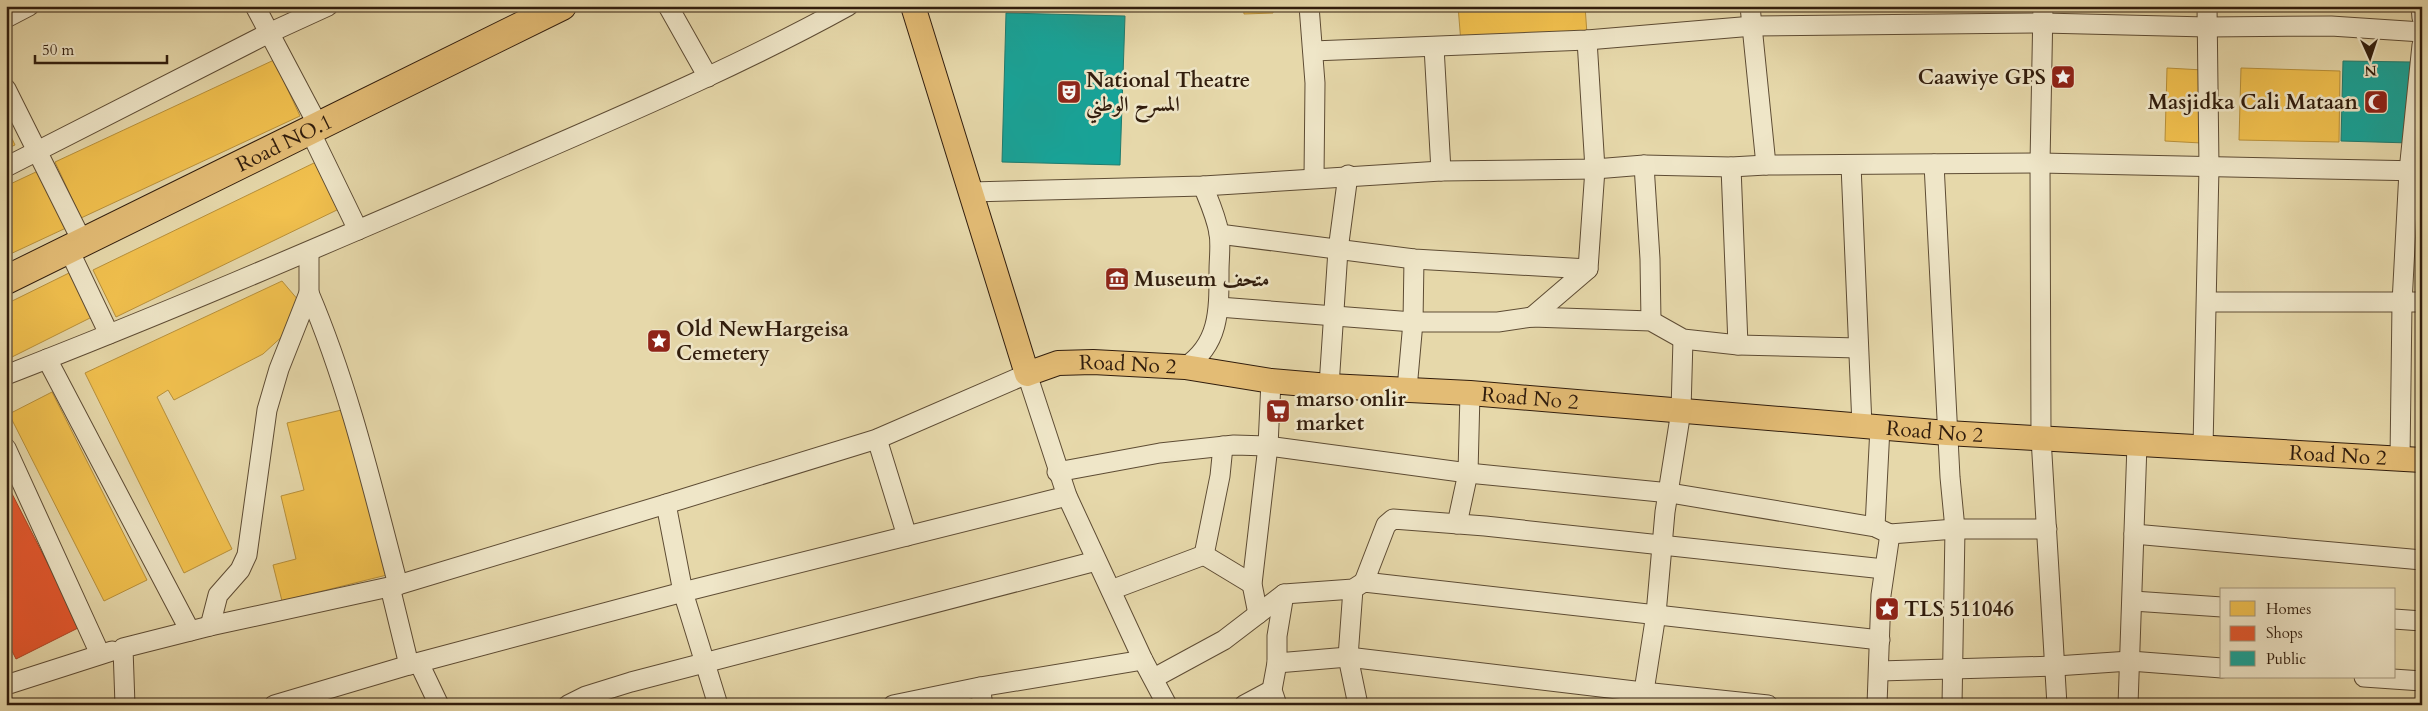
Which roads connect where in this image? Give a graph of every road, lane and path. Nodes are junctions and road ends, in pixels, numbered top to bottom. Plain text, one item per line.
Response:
1 (29, 6) edge
2 (255, 6) edge
3 (328, 6) edge
4 (562, 6) edge
5 (668, 6) edge
6 (848, 6) edge
7 (913, 6) edge
8 (1309, 6) edge
9 (1750, 6) edge
10 (2207, 6) edge
11 (2421, 6) edge
12 (2043, 15) edge
13 (6, 18) edge
14 (2422, 18) edge
15 (1753, 26) junction
16 (2207, 27) junction
17 (2422, 32) edge
18 (269, 33) junction
19 (1587, 40) junction
20 (2422, 45) edge
21 (1434, 47) junction
22 (1313, 51) junction
23 (708, 77) junction
24 (6, 89) edge
25 (314, 129) junction
26 (38, 153) junction
27 (2040, 163) junction
28 (1934, 164) junction
29 (1766, 165) junction
30 (1851, 165) junction
31 (1644, 166) junction
32 (6, 167) edge
33 (1731, 167) junction
34 (2209, 168) junction
35 (1595, 169) junction
36 (1441, 170) junction
37 (2416, 171) edge
38 (1348, 175) junction
39 (1314, 177) junction
40 (1203, 186) junction
41 (971, 192) junction
42 (358, 230) junction
43 (1219, 234) junction
44 (75, 245) junction
45 (1338, 250) junction
46 (309, 252) junction
47 (1414, 259) junction
48 (1588, 269) junction
49 (6, 280) edge
50 (309, 293) junction
51 (2208, 302) junction
52 (2422, 302) edge
53 (2402, 303) junction
54 (1219, 306) junction
55 (1333, 316) junction
56 (1532, 317) junction
57 (1651, 321) junction
58 (1414, 322) junction
59 (109, 334) junction
60 (1682, 339) junction
61 (1738, 345) junction
62 (1858, 348) junction
63 (48, 359) junction
64 (1185, 367) junction
65 (1027, 374) junction
66 (6, 375) edge
67 (1271, 381) junction
68 (1328, 386) junction
69 (1407, 389) junction
70 (1470, 392) junction
71 (1681, 411) junction
72 (1871, 427) junction
73 (1947, 433) junction
74 (2041, 438) junction
75 (877, 439) junction
76 (2137, 444) junction
77 (1223, 446) junction
78 (1268, 446) junction
79 (6, 448) edge
80 (2203, 448) junction
81 (2411, 460) edge
82 (1057, 472) junction
83 (1468, 473) junction
84 (1670, 493) junction
85 (1067, 496) junction
86 (666, 504) junction
87 (1457, 524) junction
88 (1955, 529) junction
89 (2047, 529) junction
90 (1883, 531) junction
91 (2134, 534) junction
92 (907, 536) junction
93 (1662, 546) junction
94 (1204, 555) junction
95 (2422, 560) edge
96 (1096, 561) junction
97 (1884, 569) junction
98 (1252, 584) junction
99 (394, 586) junction
100 (1358, 586) junction
101 (1111, 590) junction
102 (683, 592) junction
103 (1284, 594) junction
104 (2132, 601) junction
105 (2220, 607) edge
106 (1258, 614) junction
107 (1656, 614) junction
108 (2396, 619) edge
109 (2422, 621) edge
110 (210, 626) junction
111 (190, 631) junction
112 (1880, 640) junction
113 (123, 648) junction
114 (100, 654) junction
115 (1348, 657) junction
116 (1143, 660) junction
117 (2130, 661) junction
118 (1277, 663) junction
119 (414, 664) junction
120 (706, 664) junction
121 (2056, 666) junction
122 (2220, 668) edge
123 (1953, 669) junction
124 (1879, 671) junction
125 (1154, 678) junction
126 (2378, 678) edge
127 (8, 681) edge
128 (2422, 681) edge
129 (981, 696) edge
130 (1274, 697) edge
131 (1643, 699) edge
132 (125, 705) edge
133 (274, 705) edge
134 (439, 705) edge
135 (568, 705) edge
136 (718, 705) edge
137 (893, 705) edge
138 (1167, 705) edge
139 (1244, 705) edge
140 (1358, 705) edge
141 (1768, 705) edge
142 (1877, 705) edge
143 (1952, 705) edge
144 (2057, 705) edge
145 (2128, 705) edge

1 - 13 street
2 - 18 street
3 - 18 street
4 - 25 highway, Road NO.1
5 - 23 street
6 - 23 street
7 - 41 main road
8 - 22 street
9 - 15 street
10 - 16 street
11 - 14 street
12 - 15 street
12 - 16 street
12 - 27 street
15 - 19 street
15 - 29 street
16 - 17 street
16 - 34 street
18 - 25 street
18 - 26 street
19 - 21 street
19 - 35 street
20 - 37 street
21 - 22 street
21 - 36 street
22 - 39 street
23 - 42 street
24 - 26 street
25 - 42 street
25 - 44 highway, Road NO.1
26 - 32 street
26 - 44 street
27 - 28 street
27 - 34 street
27 - 74 street
28 - 30 street
28 - 73 street
29 - 30 street
29 - 33 street
30 - 62 street
31 - 33 street
31 - 35 street
31 - 57 street
33 - 61 street
34 - 37 street
34 - 51 street
35 - 36 street
35 - 48 street
36 - 38 street
37 - 53 street
38 - 39 street
38 - 45 street
39 - 40 street
40 - 41 street
40 - 43 street
41 - 65 main road
42 - 46 street
43 - 45 street
43 - 54 street
44 - 49 highway, Road NO.1
44 - 59 street
45 - 47 street
45 - 55 street
46 - 50 street
46 - 59 street
47 - 48 street
47 - 58 street
48 - 56 street
50 - 99 street
50 - 110 street
51 - 53 street
51 - 80 street
52 - 53 street
53 - 81 street
54 - 55 street
54 - 64 street
55 - 58 street
55 - 68 street
56 - 57 street
56 - 58 street
57 - 60 street
58 - 69 street
59 - 63 street
60 - 61 street
60 - 71 street
61 - 62 street
62 - 72 street
63 - 66 street
63 - 111 street
64 - 65 main road, Road No 2
64 - 67 main road, Road No 2
65 - 75 street
65 - 82 street
67 - 68 main road, Road No 2
67 - 78 street
68 - 69 main road, Road No 2
69 - 70 main road, Road No 2
70 - 71 main road, Road No 2
70 - 83 street
71 - 72 main road, Road No 2
71 - 84 street
72 - 73 main road, Road No 2
72 - 90 street
73 - 74 main road, Road No 2
73 - 88 street
74 - 76 main road, Road No 2
74 - 89 street
75 - 86 street
75 - 92 street
76 - 80 main road, Road No 2
76 - 91 street
77 - 78 street
77 - 82 street
77 - 94 street
78 - 83 street
78 - 98 street
79 - 114 street
80 - 81 main road, Road No 2
82 - 85 street
83 - 84 street
83 - 87 street
84 - 90 street
84 - 93 street
85 - 92 street
85 - 96 street
86 - 99 street
86 - 102 street
87 - 93 street
87 - 100 street
88 - 89 street
88 - 90 street
88 - 123 street
89 - 121 street
90 - 97 street
91 - 95 street
91 - 104 street
92 - 102 street
93 - 97 street
93 - 107 street
94 - 98 street
94 - 101 street
96 - 101 street
96 - 120 street
97 - 112 street
98 - 106 street
99 - 110 street
99 - 119 street
100 - 103 street
100 - 107 street
100 - 115 street
101 - 116 street
102 - 119 street
102 - 120 street
103 - 106 street
103 - 118 street
104 - 105 street
104 - 117 street
106 - 125 street
107 - 112 street
107 - 131 street
108 - 109 street
110 - 111 street
111 - 113 street
112 - 124 street
113 - 114 street
113 - 132 street
114 - 127 street
115 - 118 street
115 - 131 street
115 - 140 street
116 - 125 street
116 - 129 street
117 - 121 street
117 - 122 street
117 - 145 street
118 - 130 street
119 - 133 street
119 - 134 street
120 - 135 street
120 - 136 street
121 - 123 street
121 - 144 street
123 - 124 street
123 - 143 street
124 - 142 street
125 - 138 street
126 - 128 street
129 - 137 street
130 - 139 street
131 - 141 street

